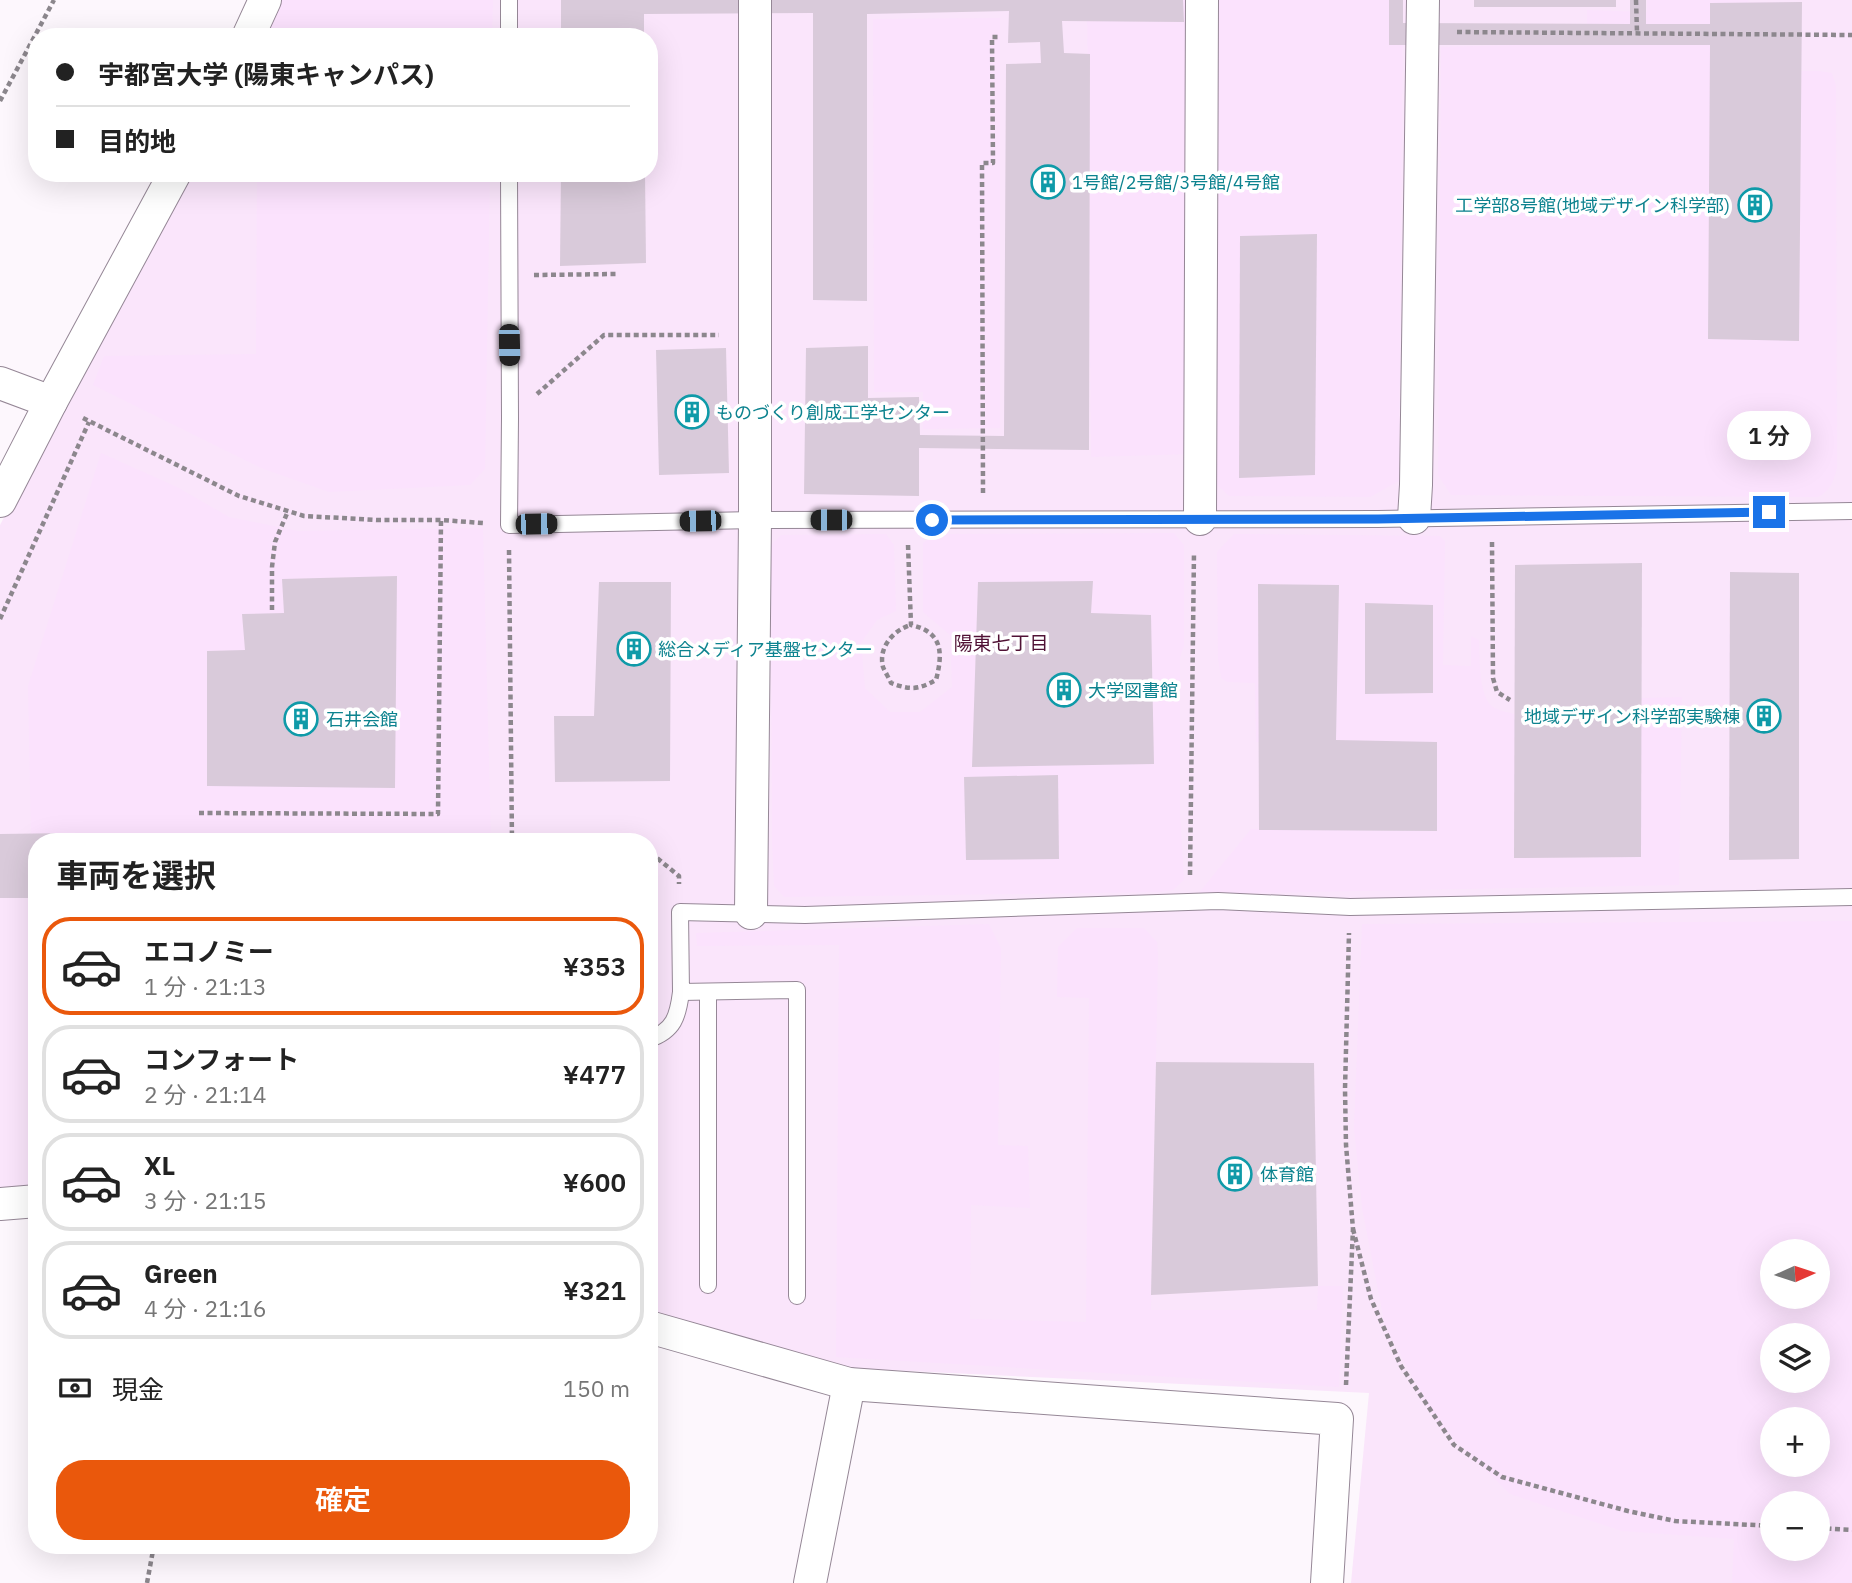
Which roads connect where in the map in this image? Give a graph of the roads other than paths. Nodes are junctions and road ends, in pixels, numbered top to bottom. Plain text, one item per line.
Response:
1 (265, 0) edge
2 (509, 0) edge
3 (755, 0) edge
4 (1202, 0) edge
5 (1423, 0) edge
6 (252, 28) edge
7 (509, 28) edge
8 (170, 182) edge
9 (509, 182) edge
10 (0, 383) edge
11 (51, 402) junction
12 (0, 500) edge
13 (1852, 511) edge
14 (1414, 518) junction
15 (1197, 519) junction
16 (755, 520) junction
17 (1852, 897) edge
18 (751, 913) junction
19 (681, 992) junction
20 (708, 992) junction
21 (658, 1036) edge
22 (28, 1201) edge
23 (0, 1203) edge
24 (708, 1285) dead end
25 (797, 1296) dead end
26 (658, 1330) edge
27 (849, 1384) junction
28 (810, 1583) edge
29 (1327, 1583) edge

1 - 6 street
2 - 7 lane
3 - 16 street
4 - 15 street
5 - 14 street
8 - 11 street
9 - 16 lane
10 - 11 street
11 - 12 street
13 - 14 lane
14 - 15 lane
15 - 16 lane
16 - 18 street
17 - 18 lane
18 - 19 lane
19 - 20 lane
19 - 21 lane
20 - 24 lane
20 - 25 lane
22 - 23 street
26 - 27 street
27 - 28 street
27 - 29 street

